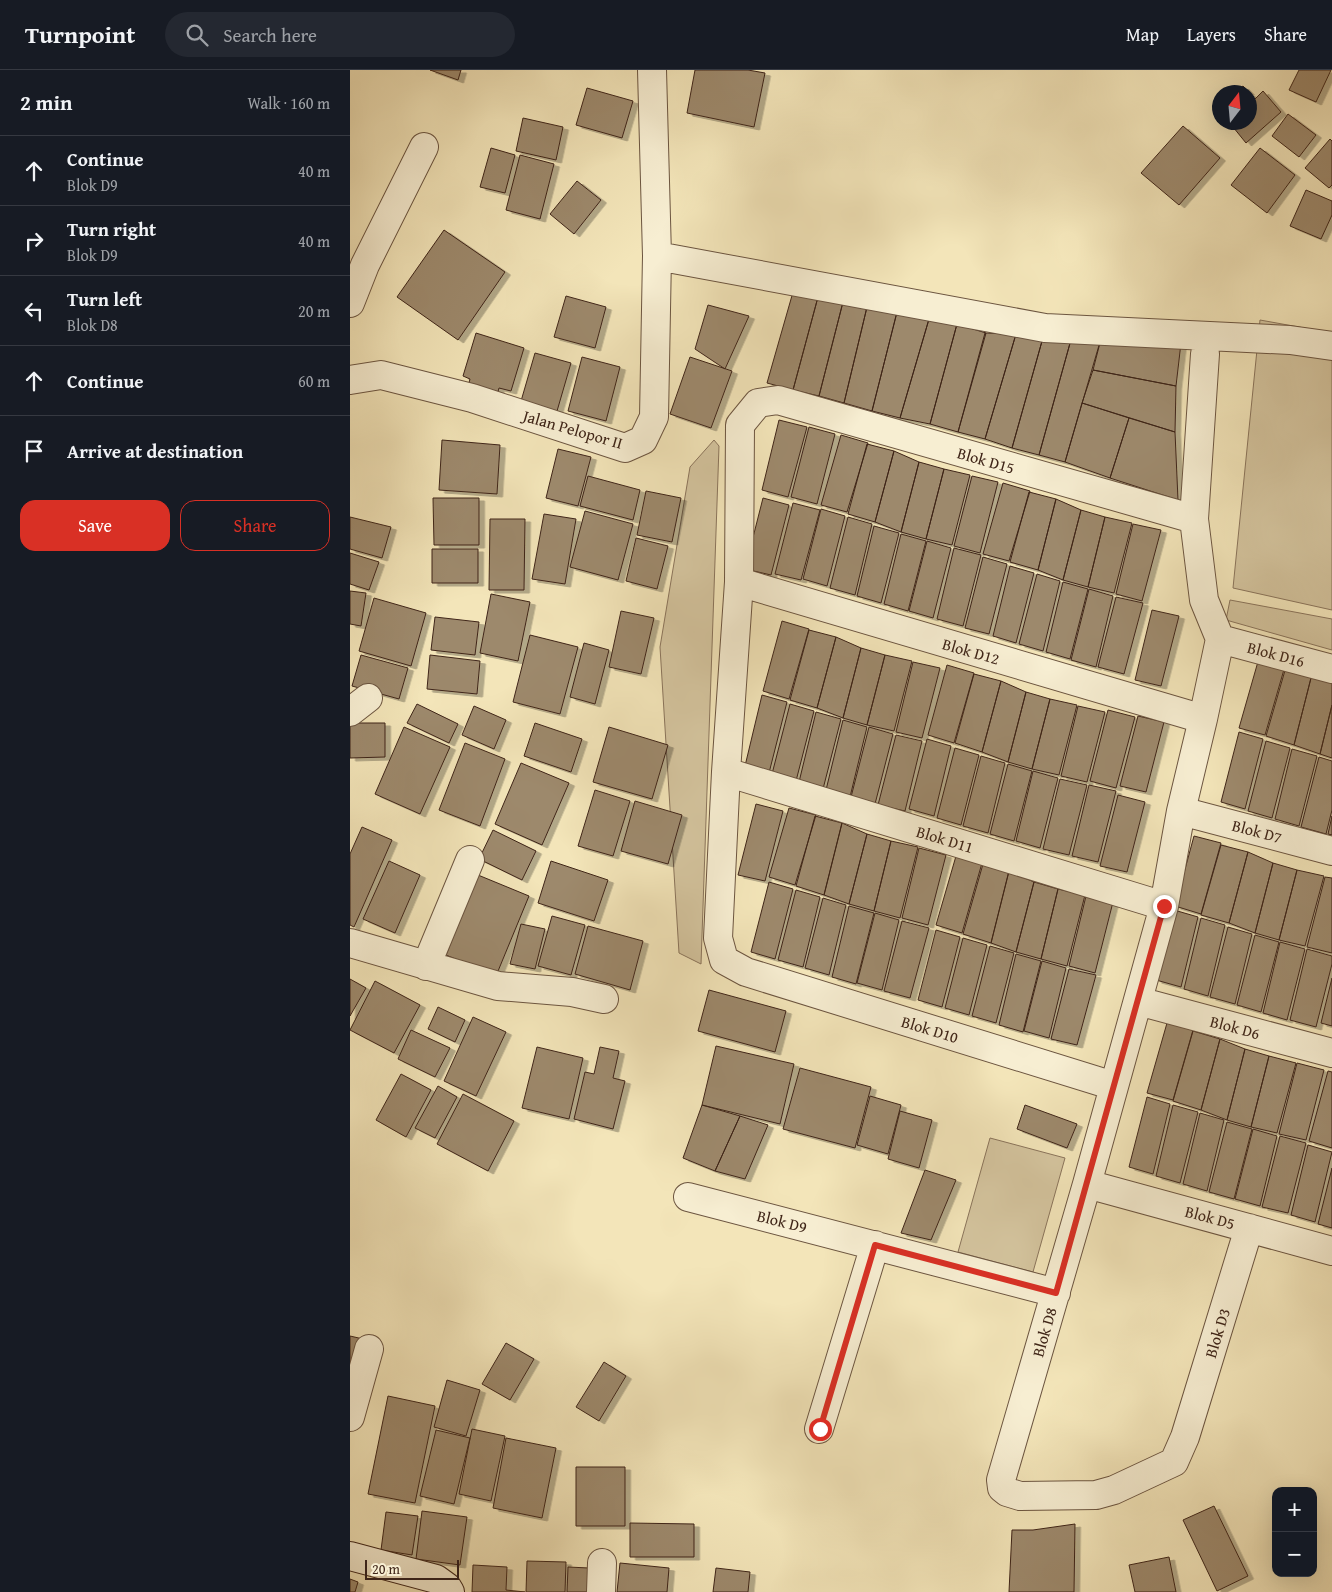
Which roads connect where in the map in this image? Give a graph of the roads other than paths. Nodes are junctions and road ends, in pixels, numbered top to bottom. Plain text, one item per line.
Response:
1 (652, 70) edge
2 (424, 147) dead end
3 (657, 256) junction
4 (350, 303) edge
5 (1332, 346) edge
6 (1205, 354) dead end
7 (350, 380) edge
8 (778, 400) joint
9 (1194, 519) junction
10 (739, 582) junction
11 (1220, 639) junction
12 (1332, 668) edge
13 (1203, 720) junction
14 (726, 772) junction
15 (1181, 811) junction
16 (1332, 851) edge
17 (470, 860) dead end
18 (1164, 906) junction
19 (350, 942) edge
20 (426, 966) junction
21 (604, 999) dead end
22 (1138, 1001) junction
23 (1332, 1053) edge
24 (1114, 1086) junction
25 (1087, 1184) junction
26 (688, 1197) dead end
27 (1249, 1228) junction
28 (875, 1245) junction
29 (1332, 1251) edge
30 (1056, 1293) junction
31 (369, 1349) dead end
32 (350, 1417) edge
33 (820, 1429) dead end
34 (1001, 1480) joint
35 (350, 1556) edge
36 (602, 1564) dead end
37 (450, 1592) edge
38 (601, 1592) edge

1 - 3 street, Jalan Pelopor II
2 - 4 street
3 - 5 street
3 - 7 street, Jalan Pelopor II
6 - 9 street
8 - 9 street, Blok D15
8 - 10 street, Blok D10
9 - 11 street
10 - 13 street, Blok D12
10 - 14 street, Blok D10
11 - 12 street, Blok D16
11 - 13 street, Blok D8
13 - 15 street, Blok D8
14 - 18 street, Blok D11
14 - 24 street, Blok D10
15 - 16 street, Blok D7
15 - 18 street, Blok D8
17 - 20 street
18 - 22 street, Blok D8
19 - 20 street
20 - 21 street
22 - 23 street, Blok D6
22 - 24 street, Blok D8
24 - 25 street, Blok D8
25 - 27 street, Blok D5
25 - 30 street, Blok D8
26 - 28 street, Blok D9
27 - 29 street, Blok D5
27 - 34 street, Blok D3
28 - 30 street, Blok D9
28 - 33 street
30 - 34 street, Blok D8
31 - 32 street
35 - 37 street
36 - 38 street

